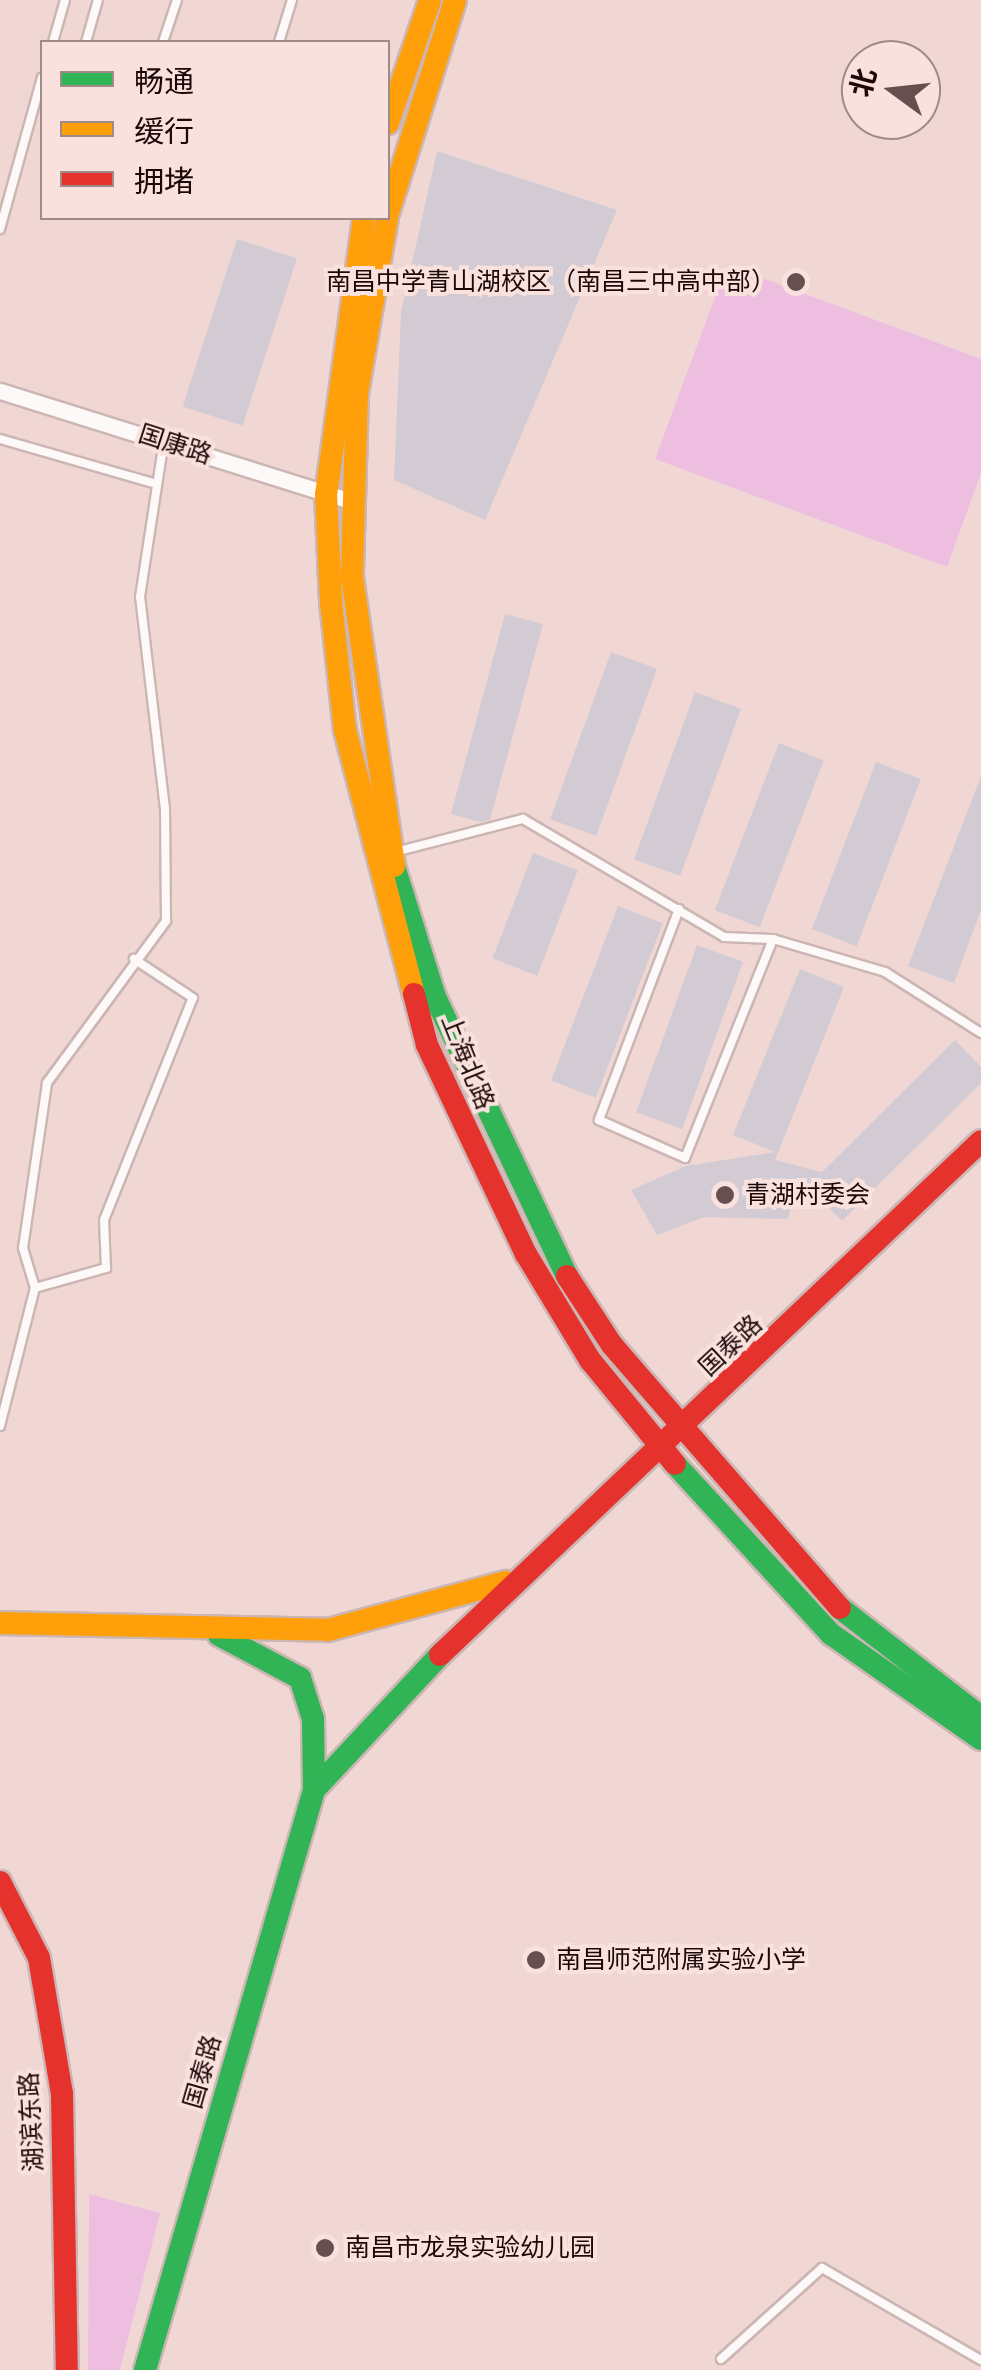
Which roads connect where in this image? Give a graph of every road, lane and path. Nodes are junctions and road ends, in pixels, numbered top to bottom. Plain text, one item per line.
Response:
1 (64, 0) edge
2 (98, 0) edge
3 (176, 0) edge
4 (292, 0) edge
5 (455, 0) edge
6 (428, 1) edge
7 (53, 40) edge
8 (87, 40) edge
9 (165, 40) edge
10 (280, 40) edge
11 (40, 85) edge
12 (390, 117) edge
13 (390, 206) edge
14 (364, 220) edge
15 (386, 220) edge
16 (0, 230) edge
17 (0, 391) edge
18 (0, 439) edge
19 (164, 442) junction
20 (157, 484) junction
21 (326, 494) junction
22 (350, 501) junction
23 (390, 853) junction
24 (679, 910) junction
25 (774, 939) junction
26 (134, 959) junction
27 (981, 1033) edge
28 (981, 1141) edge
29 (34, 1288) junction
30 (0, 1426) edge
31 (683, 1426) junction
32 (660, 1447) junction
33 (509, 1581) junction
34 (0, 1623) edge
35 (212, 1632) junction
36 (981, 1717) edge
37 (981, 1739) edge
38 (314, 1790) junction
39 (0, 1882) edge
40 (721, 2360) dead end
41 (981, 2360) edge
42 (66, 2370) edge
43 (145, 2370) edge

1 - 7 lane
2 - 8 lane
3 - 9 lane
4 - 10 lane
5 - 13 main road, 上海北路
6 - 12 main road
11 - 16 lane
14 - 21 main road, 上海北路
15 - 22 main road, 上海北路
17 - 19 street, 国康路
18 - 20 lane
19 - 20 lane
19 - 21 street, 国康路
20 - 26 lane
21 - 22 street, 国康路
21 - 32 main road, 上海北路
22 - 23 main road, 上海北路
23 - 24 lane
23 - 31 main road, 上海北路
24 - 25 lane
24 - 25 lane
25 - 27 lane
26 - 29 lane
26 - 29 lane
28 - 31 main road, 国泰路
29 - 30 lane
31 - 32 main road, 国泰路
31 - 36 main road, 上海北路
32 - 33 main road, 国泰路
32 - 37 main road, 上海北路
33 - 35 main road, 国泰路
33 - 38 main road, 国泰路
34 - 35 main road, 国泰路
35 - 38 main road, 国泰路
38 - 43 main road, 国泰路
39 - 42 main road, 湖滨东路
40 - 41 lane

